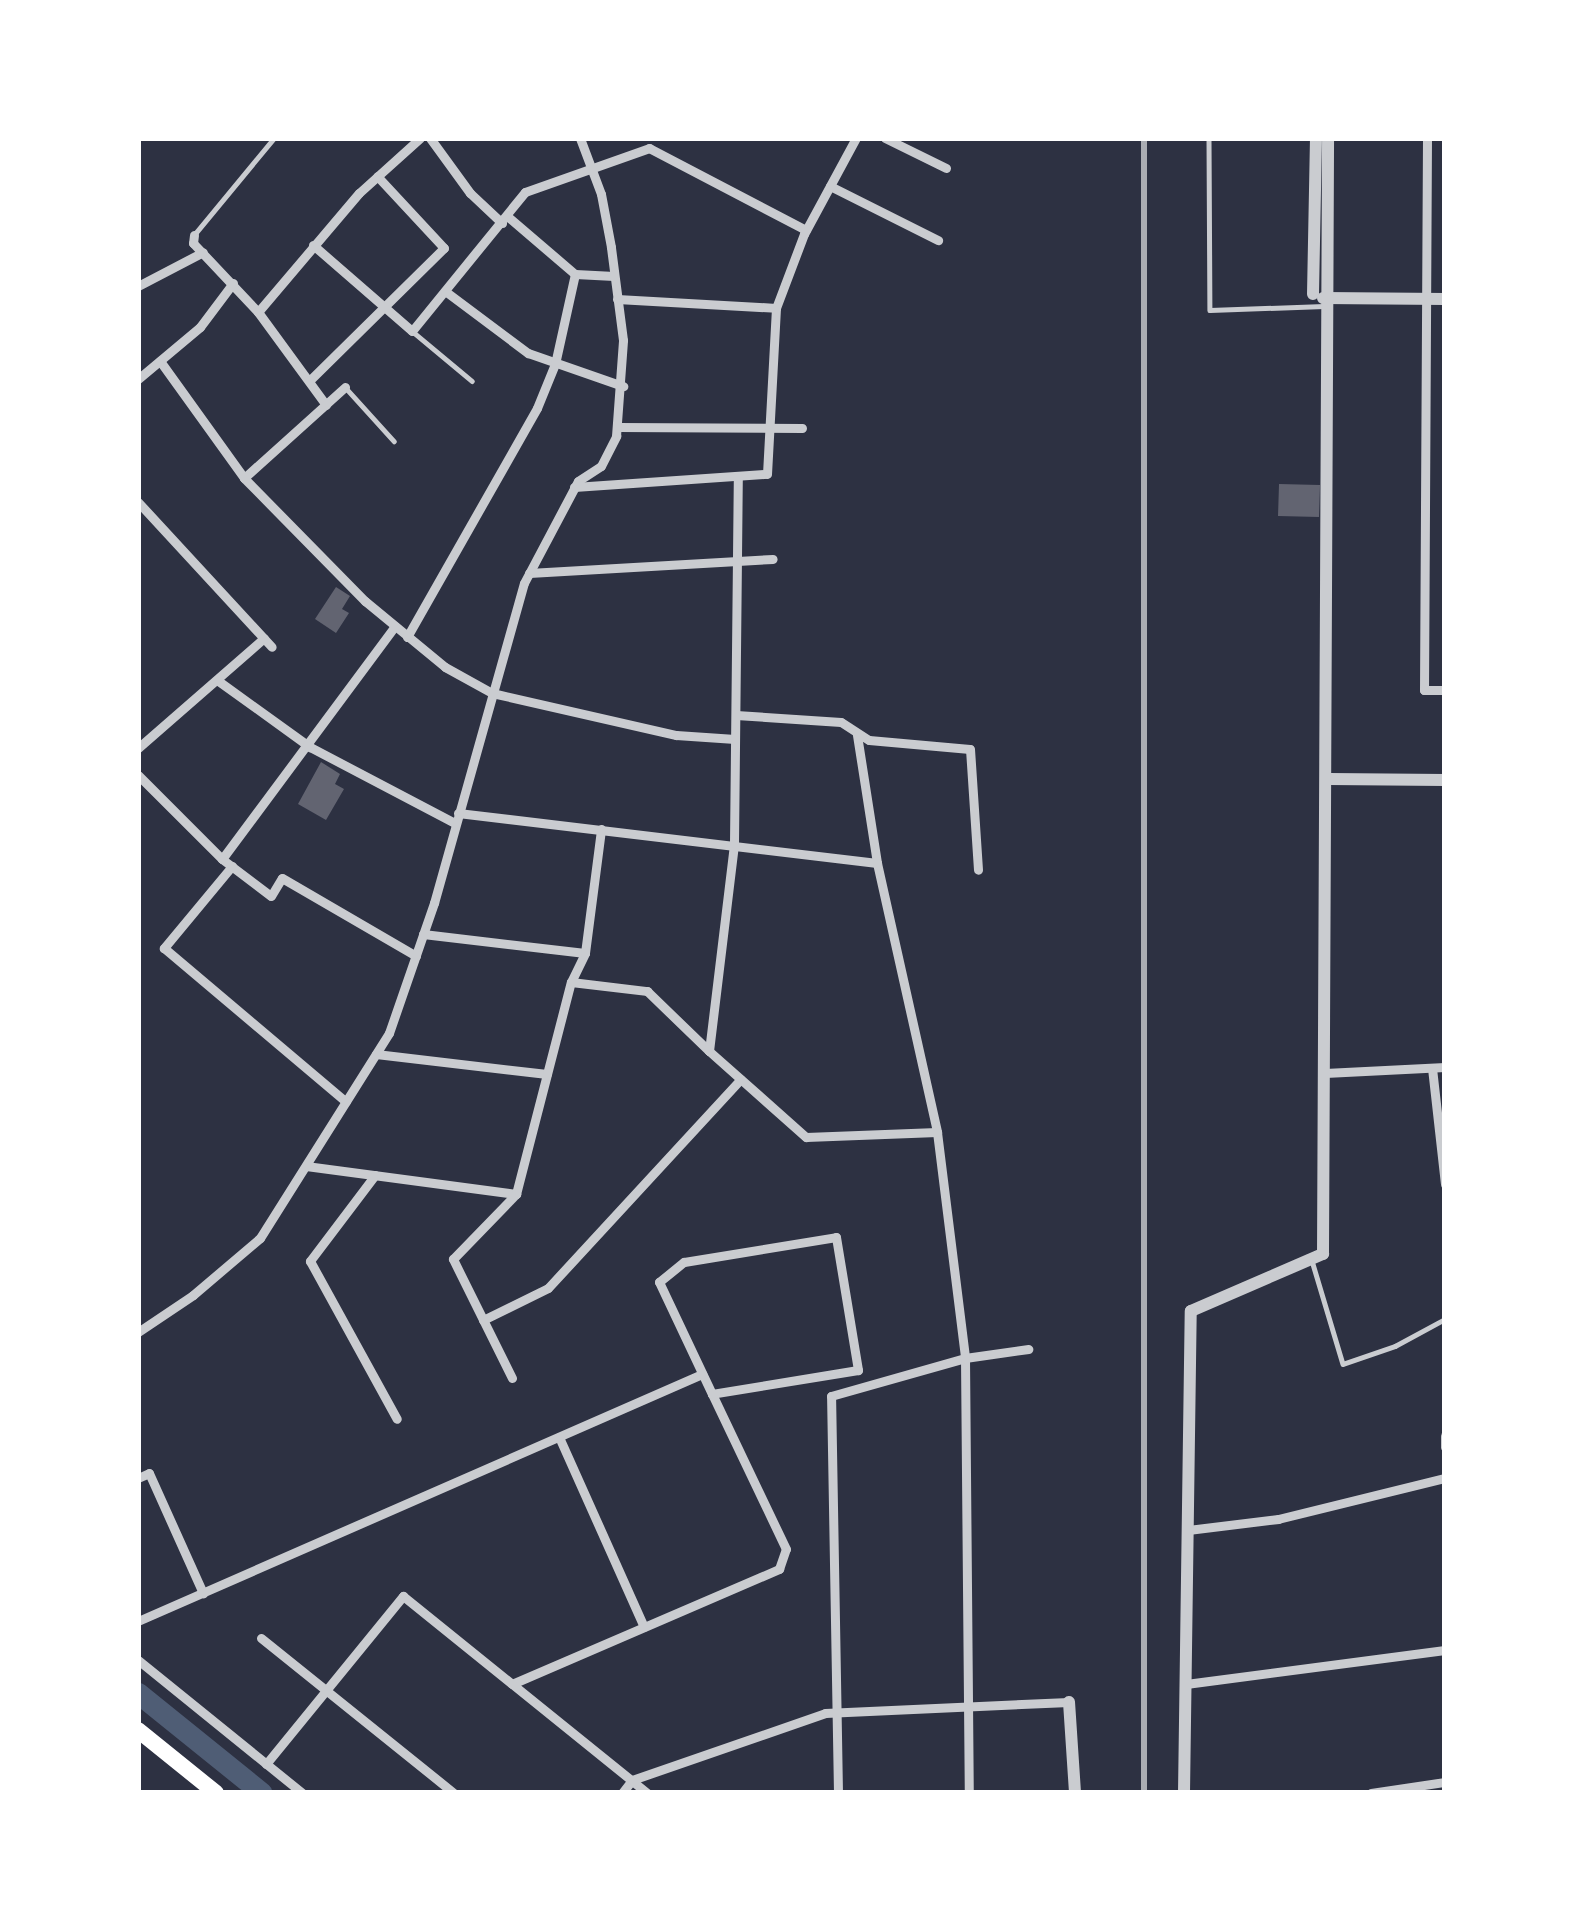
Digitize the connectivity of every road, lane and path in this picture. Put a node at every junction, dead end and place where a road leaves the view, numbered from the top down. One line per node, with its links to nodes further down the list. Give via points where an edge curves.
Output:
1 (274, 138): 17 (lane)
2 (420, 138): 13 (street)
3 (430, 138): 15 (street, via 470,194)
4 (580, 138): 11 (street)
5 (856, 138): 14 (street)
6 (885, 138): 12 (street)
7 (1209, 138): 29 (lane, via 1210,310)
8 (1316, 138): 29 (street)
9 (1328, 138): 29 (street)
10 (1427, 138): 26 (street)
11 (590, 168): 15 (street, via 525,192); 16 (street, via 649,148); 22 (street)
12 (946, 169)
13 (376, 176): 19 (street); 30 (street, via 445,248)
14 (830, 186): 16 (street); 18 (street)
15 (505, 219): 21 (street); 25 (street)
16 (806, 230): 31 (street)
17 (194, 236): 20 (street)
18 (938, 240)
19 (313, 245): 30 (street); 32 (street)
20 (203, 252): 23 (street); 24 (street)
21 (575, 274): 22 (street); 35 (street)
22 (614, 276): 28 (street)
23 (233, 284): 32 (street); 34 (street)
24 (138, 286)
25 (445, 291): 33 (street); 35 (street, via 503,340)
26 (1424, 298): 27 (street); 29 (street); 56 (street, via 1424,690)
27 (1445, 298)
28 (617, 299): 31 (street); 39 (street)
29 (1320, 300): 64 (street)
30 (387, 305): 33 (street); 37 (street)
31 (776, 308): 43 (street)
32 (258, 312): 37 (street)
33 (412, 331): 38 (lane)
34 (160, 362): 36 (street); 47 (street)
35 (555, 364): 39 (street); 54 (street)
36 (138, 380)
37 (310, 380): 41 (street)
38 (472, 381)
39 (623, 386): 42 (street)
40 (345, 387): 41 (street); 45 (lane)
41 (326, 405): 47 (street)
42 (618, 427): 43 (street); 48 (street, via 601,466)
43 (767, 428): 44 (street); 46 (street, via 767,474)
44 (802, 428)
45 (394, 441)
46 (739, 476): 48 (street); 51 (street)
47 (244, 478): 53 (street)
48 (574, 487): 52 (street)
49 (138, 502): 55 (street, via 268,643)
50 (773, 559): 51 (street)
51 (737, 561): 52 (street); 58 (street)
52 (529, 573): 57 (street)
53 (395, 626): 54 (street); 61 (street)
54 (407, 637): 57 (street)
55 (217, 680): 61 (street); 62 (street)
56 (1445, 690)
57 (492, 693): 60 (street, via 676,735); 66 (street)
58 (736, 715): 59 (street, via 841,722); 60 (street)
59 (857, 735): 70 (street); 71 (street, via 970,749)
60 (735, 739): 68 (street)
61 (310, 747): 66 (street); 69 (street)
62 (138, 748)
63 (138, 775): 69 (street)
64 (1329, 779): 65 (street); 80 (street)
65 (1445, 780)
66 (456, 818): 67 (street); 72 (street)
67 (601, 829): 68 (street); 73 (street)
68 (734, 844): 70 (street); 76 (street)
69 (227, 863): 74 (street, via 271,896 282,878); 83 (street, via 164,948)
70 (877, 863): 84 (street)
71 (978, 870)
72 (423, 934): 73 (street); 74 (street)
73 (585, 952): 75 (street)
74 (416, 956): 77 (street)
75 (571, 982): 76 (street, via 647,992); 81 (street)
76 (709, 1051): 82 (street)
77 (376, 1054): 81 (street); 83 (street)
78 (1445, 1067): 79 (street)
79 (1432, 1068): 80 (street); 86 (street)
80 (1325, 1072): 90 (street, via 1323,1254)
81 (547, 1074): 89 (street)
82 (741, 1079): 84 (street, via 806,1138); 92 (street, via 548,1288)
83 (346, 1102): 85 (street)
84 (937, 1132): 95 (street)
85 (306, 1166): 87 (street); 93 (street, via 260,1238)
86 (1444, 1173): 88 (street)
87 (375, 1175): 89 (street); 99 (street, via 310,1261)
88 (1445, 1184)
89 (516, 1194): 92 (street, via 453,1258)
90 (1312, 1258): 91 (lane, via 1343,1364); 105 (street, via 1191,1312)
91 (1445, 1319)
92 (483, 1320): 97 (street)
93 (138, 1332)
94 (1028, 1349): 95 (street)
95 (965, 1358): 116 (street); 117 (street, via 831,1396)
96 (702, 1374): 98 (street); 98 (street, via 659,1282 684,1262 836,1237 858,1370); 101 (street)
97 (512, 1378)
98 (712, 1394): 108 (street, via 786,1549 779,1569)
99 (397, 1420)
100 (1445, 1436): 102 (street)
101 (559, 1437): 106 (street); 108 (street)
102 (1445, 1447)
103 (138, 1478): 106 (street, via 149,1473)
104 (1445, 1478): 105 (street, via 1278,1519)
105 (1188, 1530): 113 (street)
106 (203, 1593): 107 (street)
107 (138, 1621)
108 (644, 1627): 112 (street)
109 (261, 1638): 114 (street)
110 (1445, 1649): 113 (street)
111 (138, 1660): 119 (street)
112 (512, 1684): 114 (street, via 403,1596); 120 (street)
113 (1186, 1684): 130 (street)
114 (326, 1690): 119 (street); 124 (street)
115 (1069, 1702): 116 (street); 129 (street)
116 (968, 1707): 117 (street); 128 (street)
117 (836, 1712): 120 (street); 127 (street)
118 (138, 1730): 122 (highway)
119 (266, 1764): 123 (street)
120 (632, 1780): 125 (street); 126 (street)
121 (1445, 1782): 131 (street)
122 (216, 1793)
123 (302, 1793)
124 (454, 1793)
125 (622, 1793)
126 (647, 1793)
127 (838, 1793)
128 (969, 1793)
129 (1076, 1793)
130 (1184, 1793)
131 (1371, 1793)

